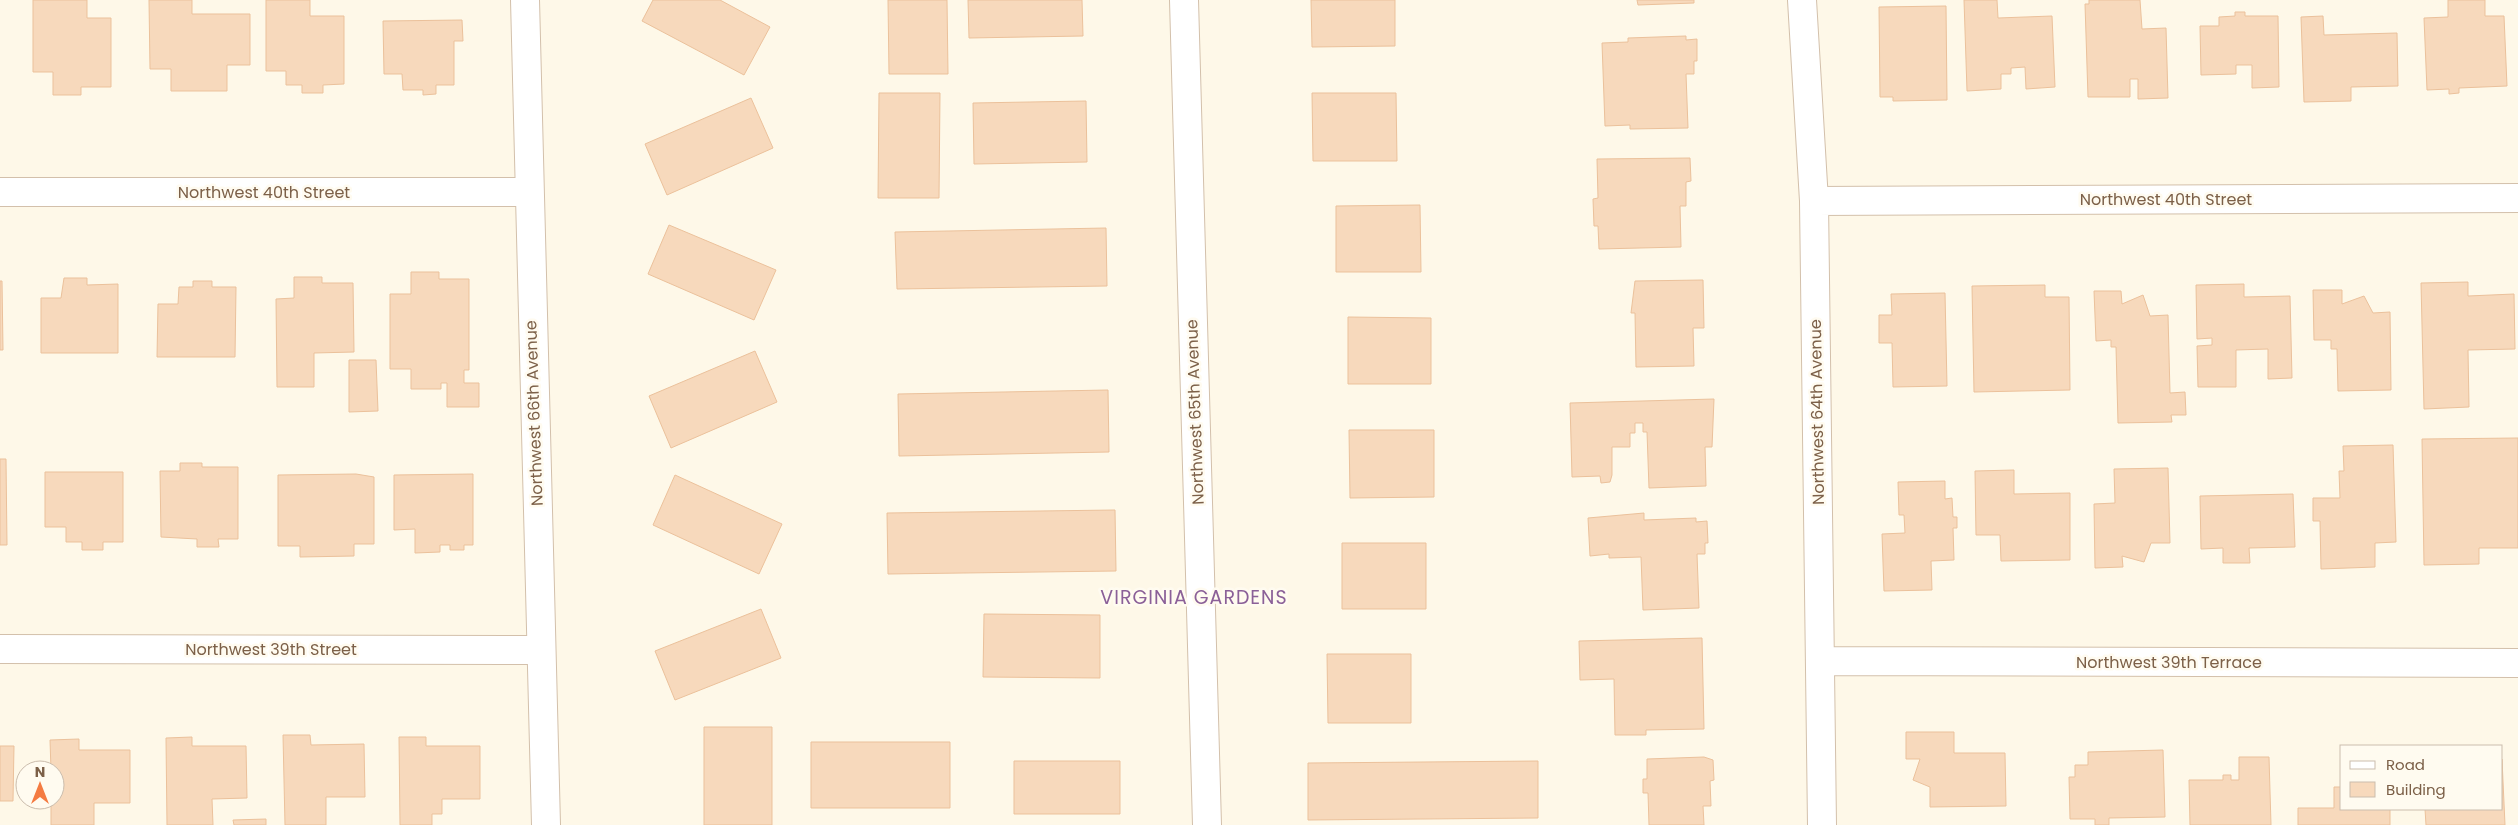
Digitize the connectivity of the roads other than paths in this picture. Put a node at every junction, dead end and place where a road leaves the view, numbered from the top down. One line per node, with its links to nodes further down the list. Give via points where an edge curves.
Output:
1 (525, 0): 5 (street, Northwest 66th Avenue)
2 (1184, 0): 13 (street, Northwest 65th Avenue)
3 (1802, 0): 7 (street, Northwest 64th Avenue)
4 (0, 192): 5 (street, Northwest 40th Street)
5 (528, 192): 9 (street, Northwest 66th Avenue)
6 (2518, 198): 7 (street, Northwest 40th Street)
7 (1814, 201): 10 (street, Northwest 64th Avenue)
8 (0, 649): 9 (street, Northwest 39th Street)
9 (541, 650): 12 (street, Northwest 66th Avenue)
10 (1820, 661): 11 (street, Northwest 39th Terrace); 14 (street, Northwest 64th Avenue)
11 (2518, 663)
12 (546, 825)
13 (1207, 825)
14 (1822, 825)

